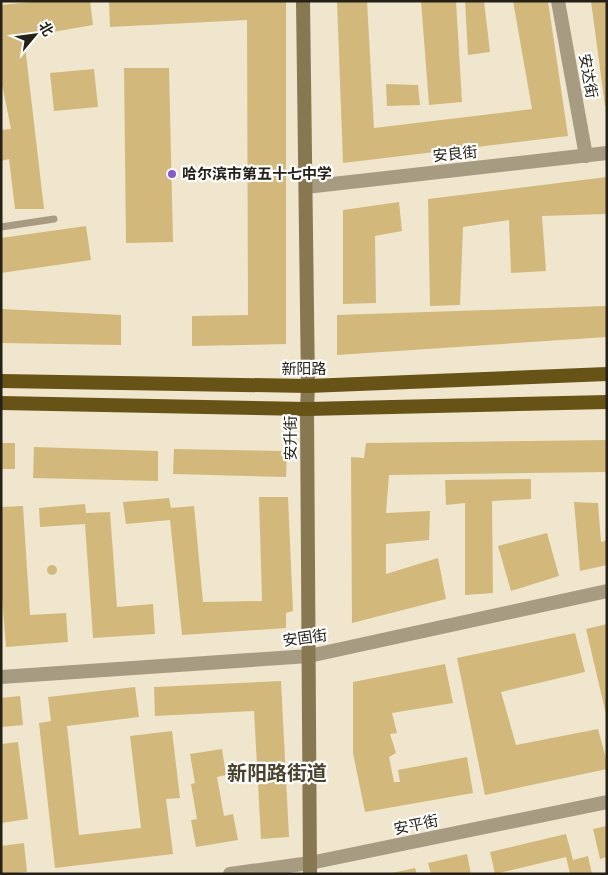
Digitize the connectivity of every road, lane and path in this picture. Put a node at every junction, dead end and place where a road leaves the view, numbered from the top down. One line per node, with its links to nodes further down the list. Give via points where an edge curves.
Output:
1 (304, 1): 5 (main road, 安升街)
2 (558, 1): 4 (street, 安达街)
3 (607, 153): 4 (street, 安良街)
4 (586, 156): 5 (street, 安良街)
5 (306, 188): 10 (main road, 安升街)
6 (54, 219): 7 (lane)
7 (1, 227)
8 (607, 374): 10 (highway, 新阳路)
9 (1, 381): 10 (highway, 新阳路)
10 (308, 386): 13 (main road, 安升街)
11 (607, 402): 13 (highway)
12 (1, 403): 13 (highway)
13 (307, 409): 15 (main road, 安升街)
14 (607, 591): 15 (street, 安固街)
15 (309, 656): 16 (street, 安固街); 18 (main road, 安升街)
16 (1, 676)
17 (607, 802): 18 (street, 安平街)
18 (310, 868): 19 (street, 安平街)
19 (230, 874)

